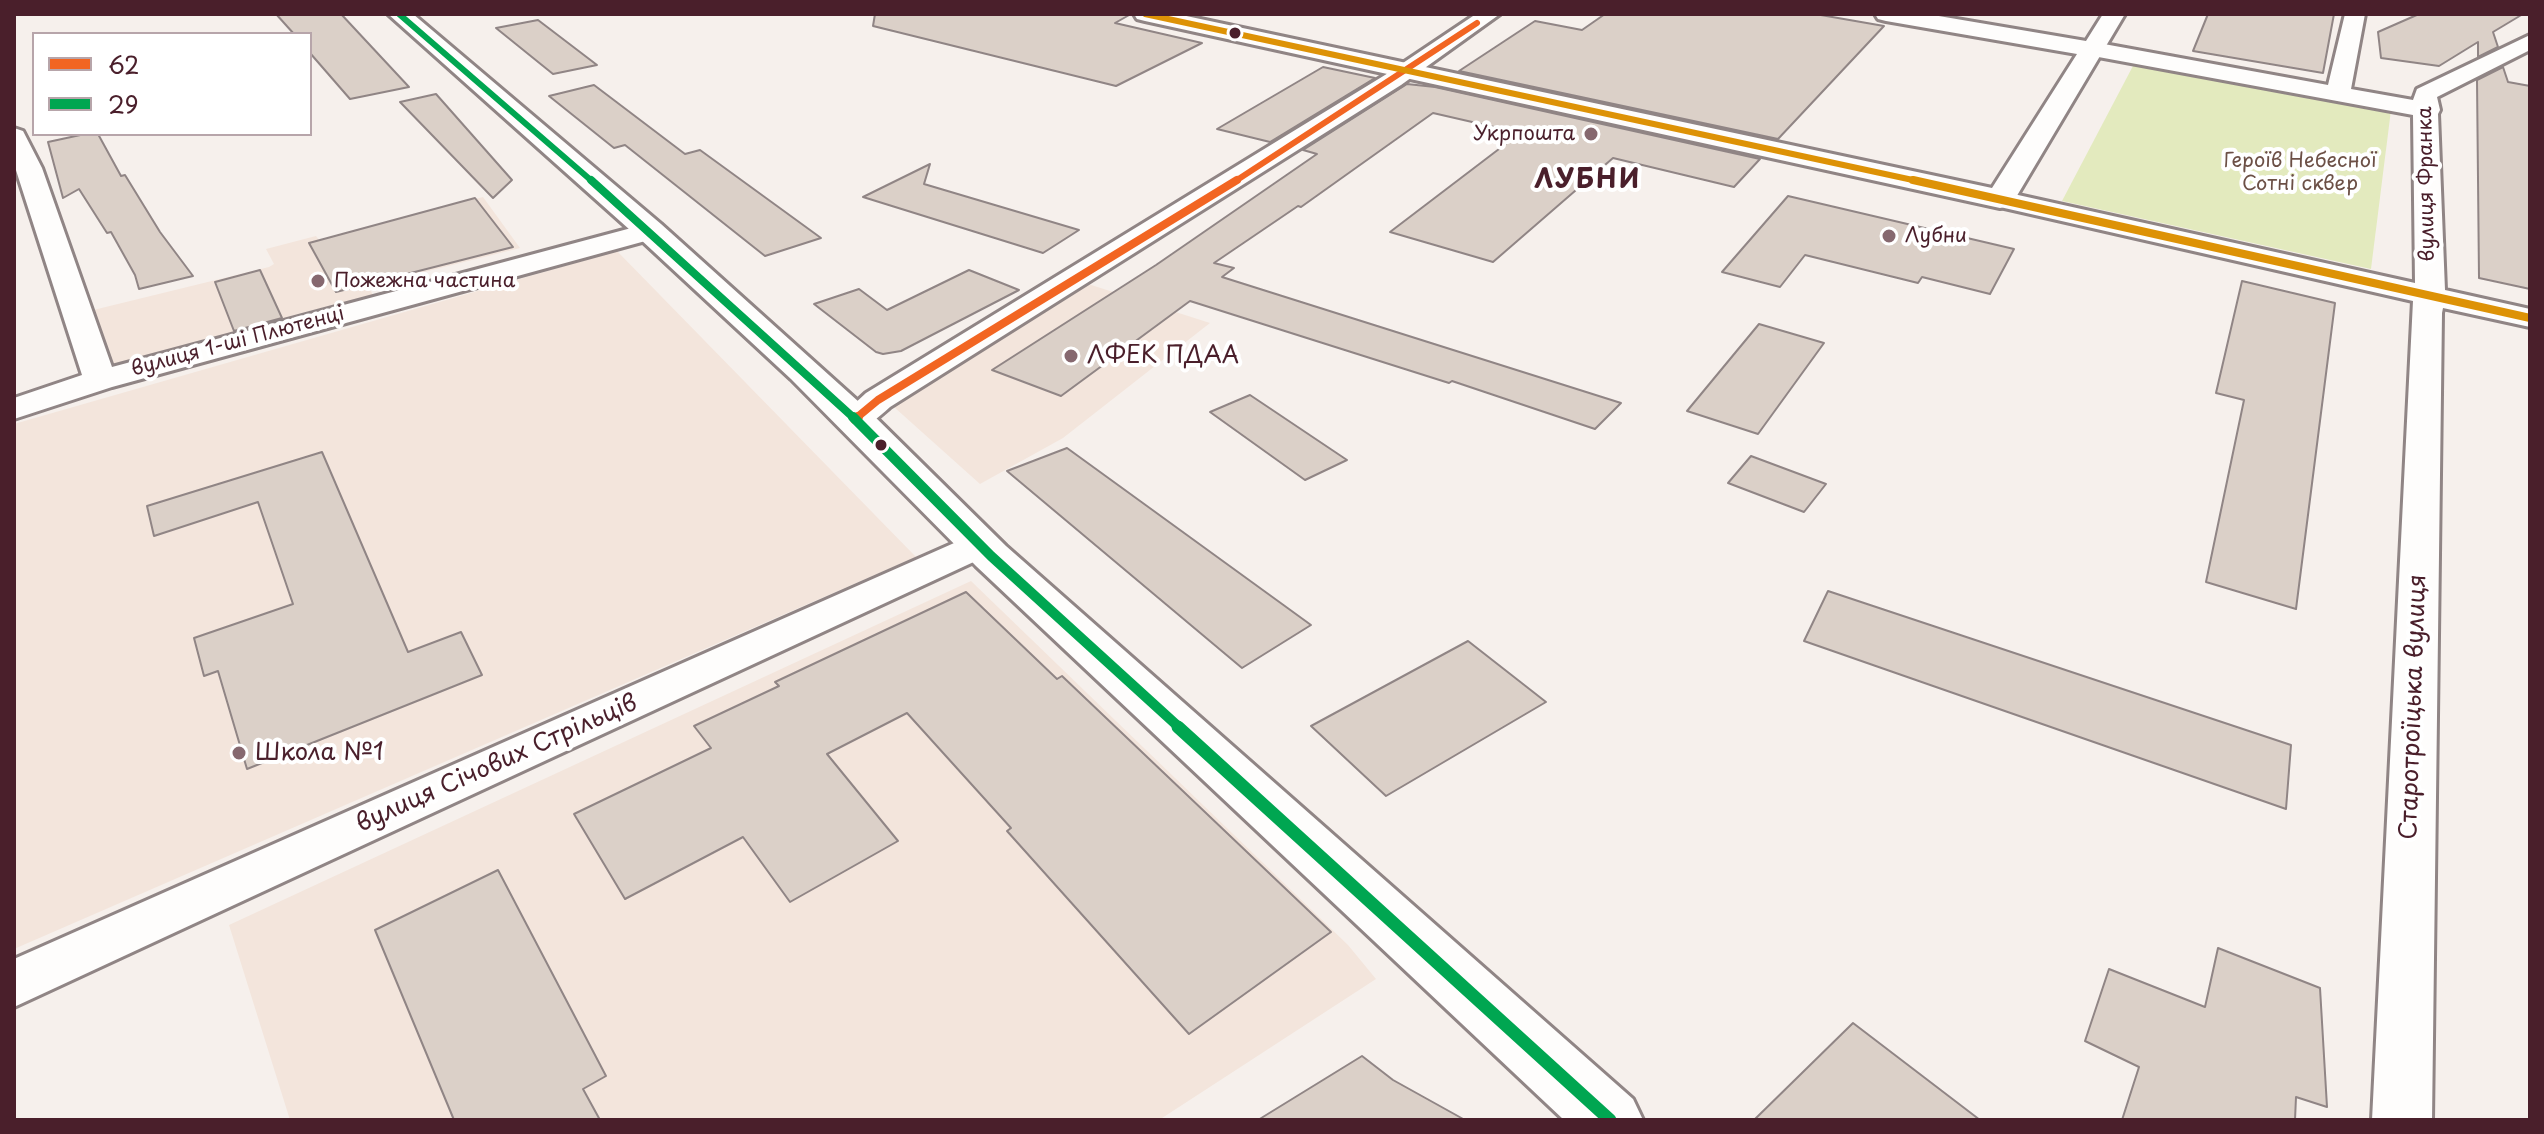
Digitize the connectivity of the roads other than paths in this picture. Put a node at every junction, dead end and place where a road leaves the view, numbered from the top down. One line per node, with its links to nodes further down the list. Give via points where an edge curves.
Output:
1 (399, 14): 14 (main road)
2 (1145, 14): 9 (main road)
3 (1490, 14): 9 (street)
4 (1886, 14): 8 (main road)
5 (2114, 14): 8 (main road)
6 (2355, 14): 10 (street)
7 (2530, 42): 11 (street, вулиця Франка, via 2425,94)
8 (2093, 49): 10 (street); 13 (main road)
9 (1407, 71): 13 (main road); 19 (street)
10 (2338, 94): 11 (street)
11 (2428, 110): 15 (street, вулиця Франка)
12 (14, 136): 17 (street)
13 (2000, 199): 15 (street)
14 (650, 231): 17 (street, вулиця 1-ші Плютенці); 19 (main road)
15 (2430, 295): 16 (street); 23 (street, Старотроїцька вулиця)
16 (2530, 318)
17 (100, 380): 18 (street, вулиця 1-ші Плютенці)
18 (14, 409)
19 (855, 419): 20 (main road)
20 (979, 544): 21 (street, вулиця Січових Стрільців); 22 (main road)
21 (14, 984)
22 (1610, 1120)
23 (2402, 1120)

